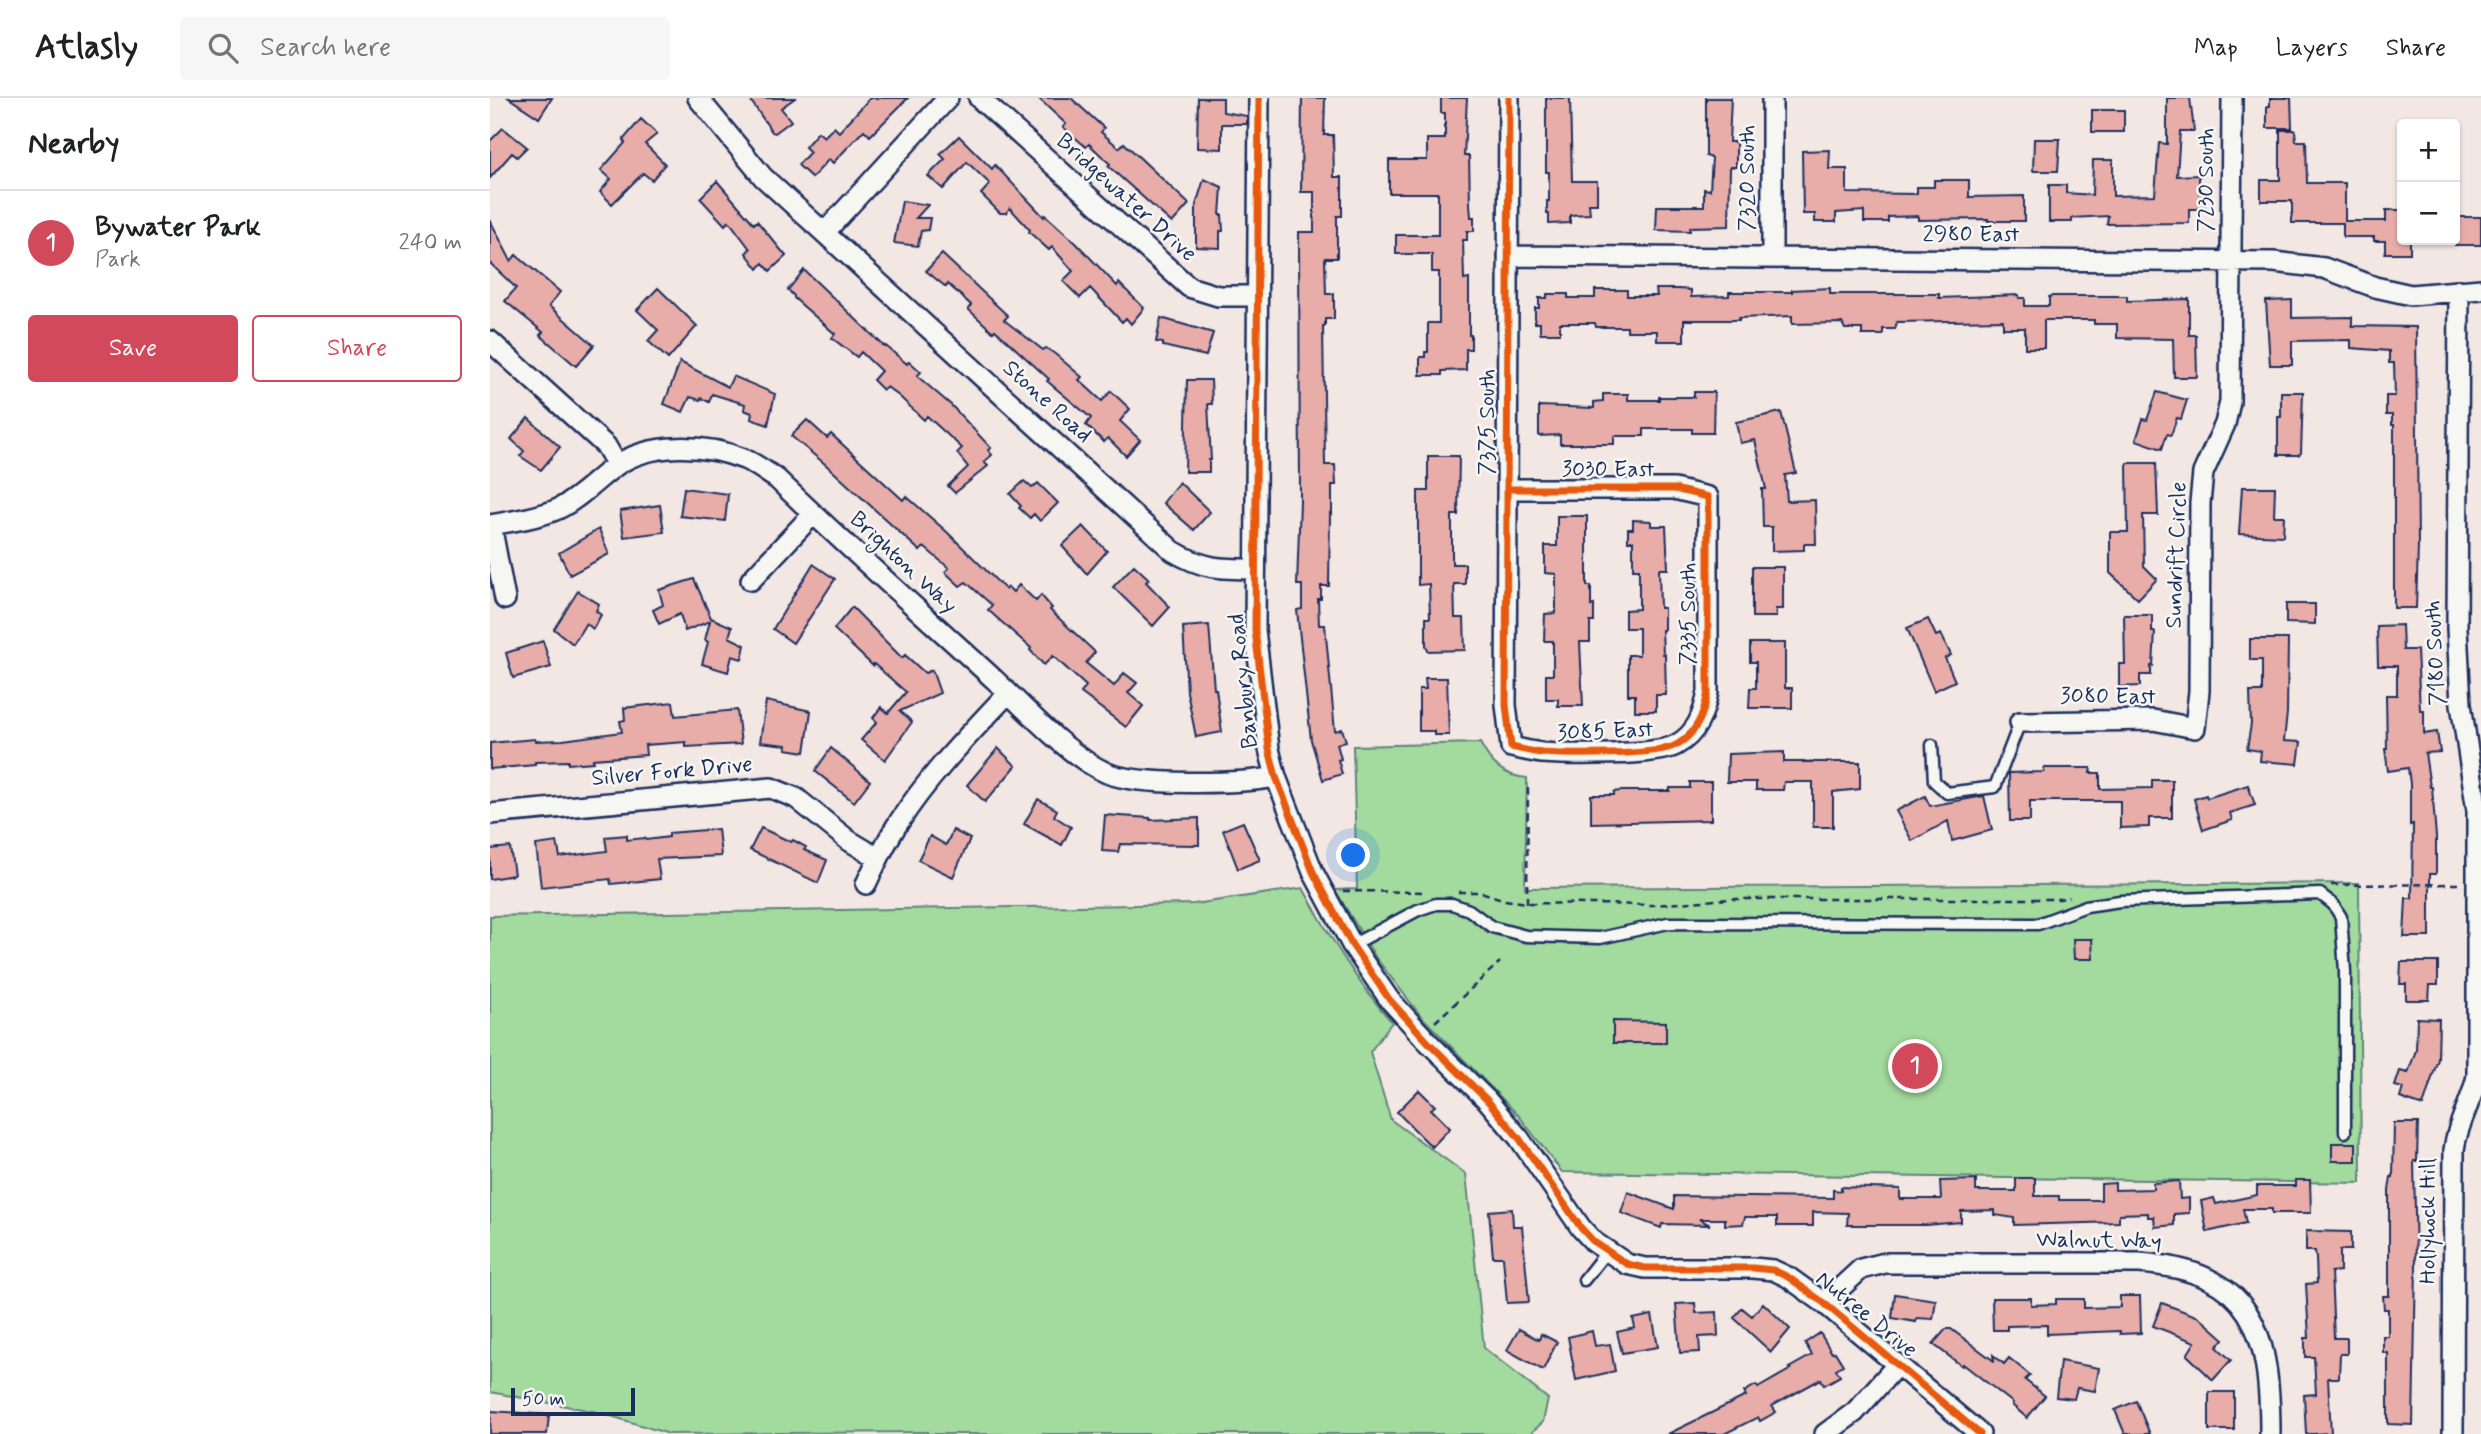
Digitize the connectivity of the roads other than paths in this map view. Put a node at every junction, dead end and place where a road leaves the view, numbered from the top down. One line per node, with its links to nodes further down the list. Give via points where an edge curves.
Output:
1 (698, 98): 8 (street, Stone Road, via 763,177)
2 (948, 98): 8 (street)
3 (979, 98): 14 (street, Bridgewater Drive, via 1189,287 1218,296)
4 (1259, 98): 14 (street, Banbury Road)
5 (1509, 98): 9 (street, 7375 South)
6 (1772, 98): 10 (street, 7320 South)
7 (2232, 98): 11 (street, 7230 South)
8 (825, 232): 21 (street, Stone Road, via 1173,551 1212,568)
9 (1508, 256): 10 (street, 2980 East); 17 (street, 7375 South)
10 (1772, 258): 11 (street, 2980 East)
11 (2231, 261): 13 (street, 2980 East, via 2324,268 2394,292); 26 (street, Sundrift Circle, via 2230,402 2203,473 2200,503)
12 (2481, 289): 13 (street, 2980 East)
13 (2459, 290): 31 (street, 7180 South, via 2458,664 2461,704)
14 (1257, 296): 21 (street, Banbury Road)
15 (490, 341): 16 (street, via 606,446)
16 (617, 465): 19 (street, Brighton Way, via 668,449 713,449 747,460 777,479); 20 (street, Brighton Way, via 559,508)
17 (1507, 489): 18 (street, 3030 East, via 1674,489); 29 (street, 7375 South, via 1506,705)
18 (1708, 497): 27 (street, 7335 South, via 1708,692 1704,714)
19 (813, 514): 22 (street); 24 (street, Brighton Way)
20 (490, 525): 23 (street)
21 (1255, 569): 30 (street, Banbury Road, via 1261,693)
22 (751, 580)
23 (505, 599)
24 (1009, 693): 30 (street, Brighton Way, via 1075,753 1110,774 1148,781); 33 (street, via 935,773)
25 (2020, 722): 26 (street, 3080 East, via 2153,720); 28 (lane, via 1995,787 1947,793 1934,781)
26 (2195, 728)
27 (1695, 729): 29 (street, 3085 East, via 1677,745 1655,752 1542,753)
28 (1932, 745)
29 (1511, 747)
30 (1276, 777): 35 (street, Banbury Road, via 1312,872)
31 (2478, 783): 36 (street, 7180 South)
32 (490, 814): 33 (street, Silver Fork Drive, via 771,788 796,798)
33 (878, 858): 34 (street)
34 (866, 884)
35 (1352, 945): 38 (lane, via 1436,904 1469,910 1493,927 1526,936 1600,938 1668,923 2038,925 2086,906 2120,901 2320,894 2341,917 2346,971); 39 (street, Banbury Road, via 1390,999 1487,1100)
36 (2477, 1012): 37 (street, Hollyhock Hill)
37 (2475, 1104): 47 (street, Hollyhock Hill, via 2456,1132 2454,1150)
38 (2346, 1132)
39 (1544, 1171): 40 (street, Nutree Drive, via 1581,1228)
40 (1606, 1252): 41 (lane); 42 (street, Nutree Drive, via 1645,1268 1773,1270)
41 (1584, 1280)
42 (1824, 1303): 43 (street, Nutree Drive); 46 (street, Walnut Way, via 1861,1269 1885,1263 2139,1263 2186,1270 2217,1283 2239,1300 2258,1332 2267,1360)
43 (1897, 1365): 44 (street, via 1855,1412); 45 (street, Nutree Drive)
44 (1825, 1434)
45 (1980, 1434)
46 (2270, 1434)
47 (2453, 1434)

